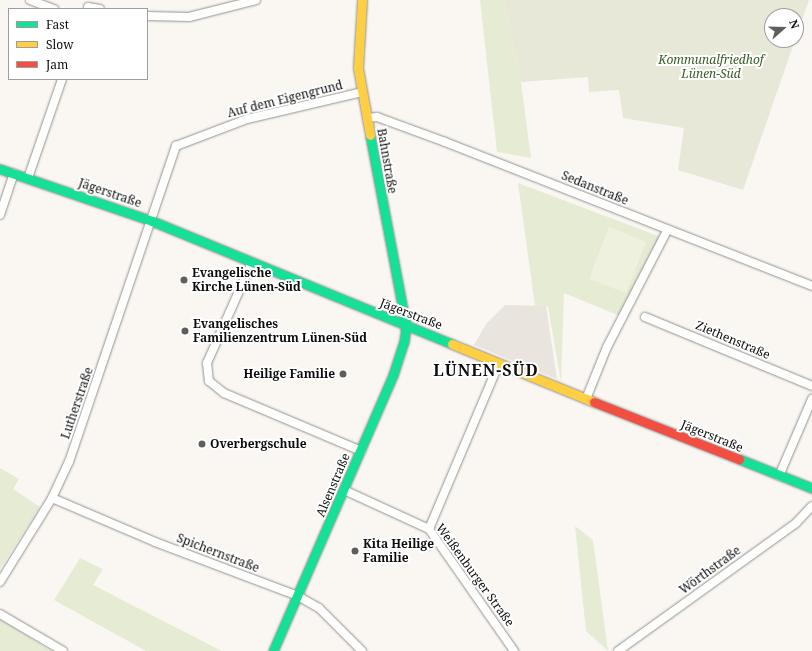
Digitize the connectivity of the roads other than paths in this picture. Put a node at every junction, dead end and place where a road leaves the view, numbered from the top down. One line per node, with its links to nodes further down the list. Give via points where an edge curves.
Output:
1 (30, 0): 4 (street)
2 (256, 0): 5 (street, via 189,17)
3 (362, 0): 7 (street, Bahnstraße, via 357,60)
4 (51, 8)
5 (148, 16)
6 (62, 80): 11 (street)
7 (362, 92): 8 (street, Bahnstraße); 13 (street, Auf dem Eigengrund, via 246,119 176,146 152,212)
8 (367, 118): 14 (street, Sedanstraße, via 377,117 445,142); 18 (street, Bahnstraße)
9 (0, 168): 10 (street, Jägerstraße)
10 (14, 173): 11 (street, Jägerstraße); 12 (street)
11 (28, 178): 13 (street, Jägerstraße)
12 (0, 216)
13 (152, 221): 15 (street, Jägerstraße); 27 (street, Lutherstraße, via 77,439)
14 (667, 231): 16 (street, Sedanstraße); 21 (street, via 607,347)
15 (252, 262): 18 (street, Jägerstraße); 23 (street, via 207,363 209,381 229,396)
16 (812, 286)
17 (645, 317): 20 (street, Ziethenstraße)
18 (406, 326): 19 (street, Jägerstraße); 23 (street, Alsenstraße, via 399,360)
19 (499, 363): 21 (street, Jägerstraße); 29 (street)
20 (812, 386)
21 (586, 399): 24 (street, Jägerstraße)
22 (812, 399): 24 (street)
23 (361, 451): 26 (street, Alsenstraße)
24 (779, 476): 25 (street, Jägerstraße)
25 (812, 488)
26 (344, 490): 29 (street, Weißenburger Straße); 31 (street, Alsenstraße)
27 (52, 498): 30 (street, Lutherstraße); 31 (street, Spichernstraße, via 155,542)
28 (812, 506): 37 (street, Wörthstraße, via 796,523)
29 (430, 529): 36 (street, Weißenburger Straße)
30 (0, 582)
31 (298, 596): 34 (street, Alsenstraße); 35 (street, Spichernstraße, via 319,608)
32 (0, 614): 33 (street)
33 (63, 651)
34 (273, 651)
35 (362, 651)
36 (514, 651)
37 (618, 651)

